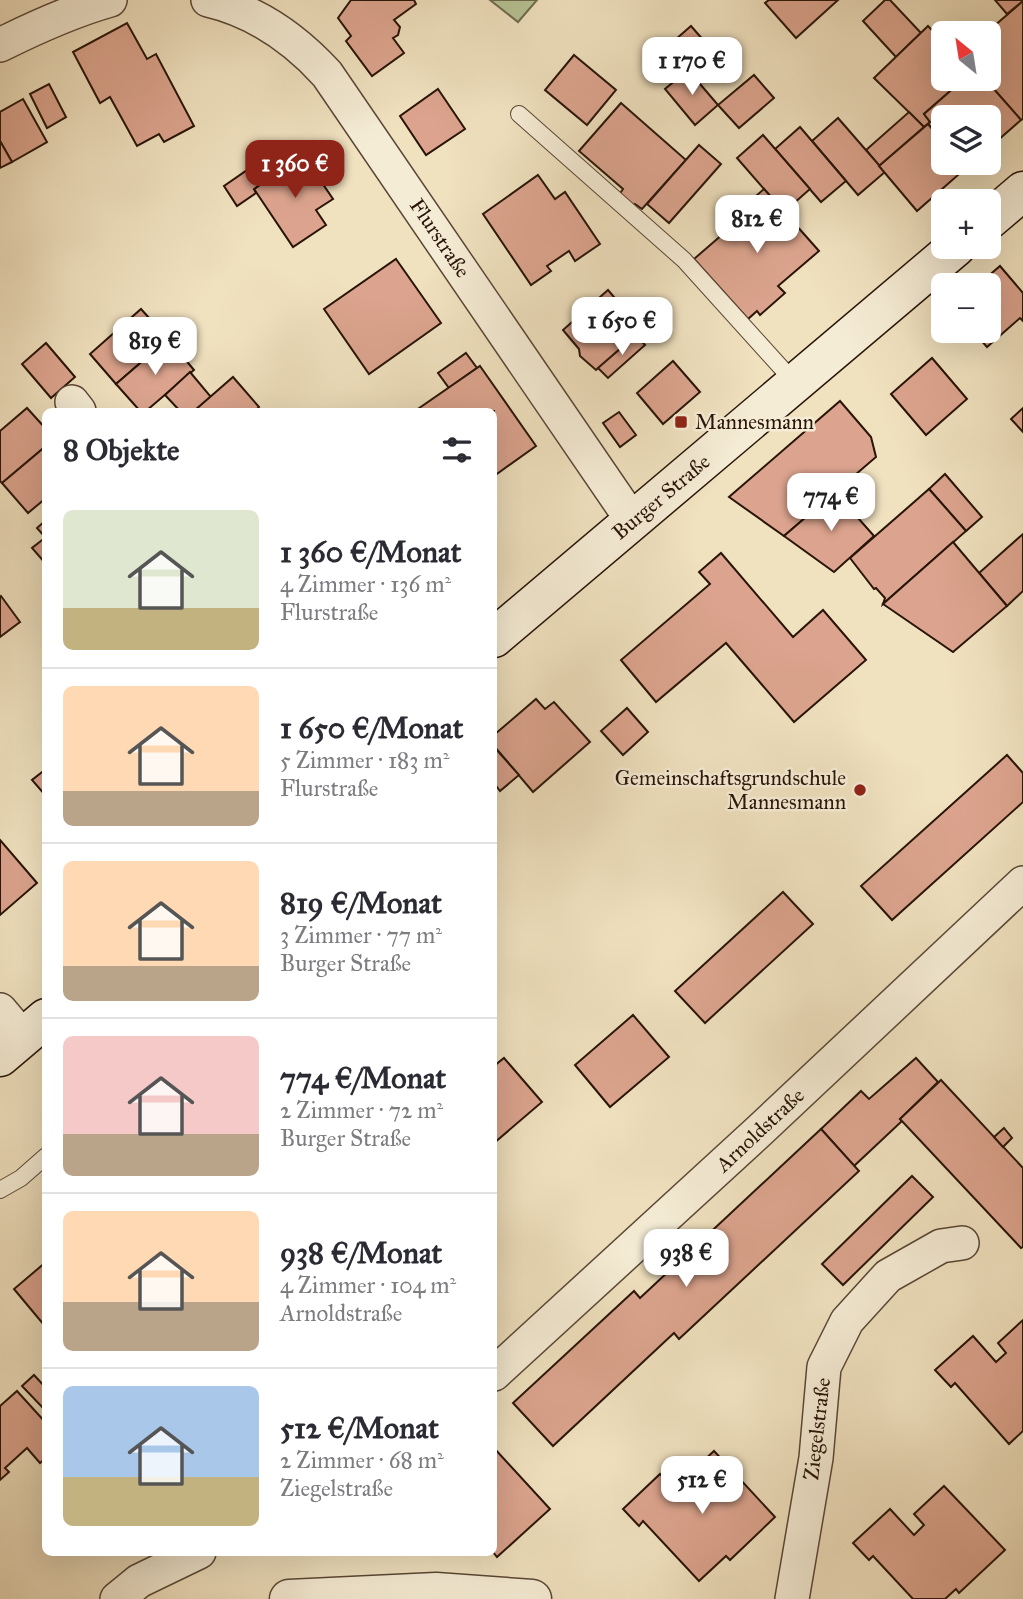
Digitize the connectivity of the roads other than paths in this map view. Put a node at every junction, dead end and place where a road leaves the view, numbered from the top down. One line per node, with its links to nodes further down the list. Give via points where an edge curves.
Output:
1 (110, 0): 3 (street, via 80,8)
2 (208, 0): 9 (street, Flurstraße, via 265,22 291,39 327,74)
3 (0, 45)
4 (519, 114): 8 (lane, via 684,260)
5 (1023, 191): 6 (main road)
6 (1001, 210)
7 (942, 259): 8 (main road, Burger Straße)
8 (796, 384): 9 (main road, Burger Straße)
9 (632, 520): 10 (main road, Burger Straße)
10 (497, 635)
11 (1023, 883): 15 (street, Arnoldstraße)
12 (42, 1160): 13 (lane)
13 (0, 1190)
14 (962, 1243): 20 (street, Ziegelstraße, via 941,1246 888,1276 847,1321 824,1367 816,1458)
15 (497, 1371)
16 (191, 1556): 17 (street, via 139,1581)
17 (117, 1599)
18 (289, 1599): 19 (main road, via 436,1592)
19 (532, 1599)
20 (792, 1599)

